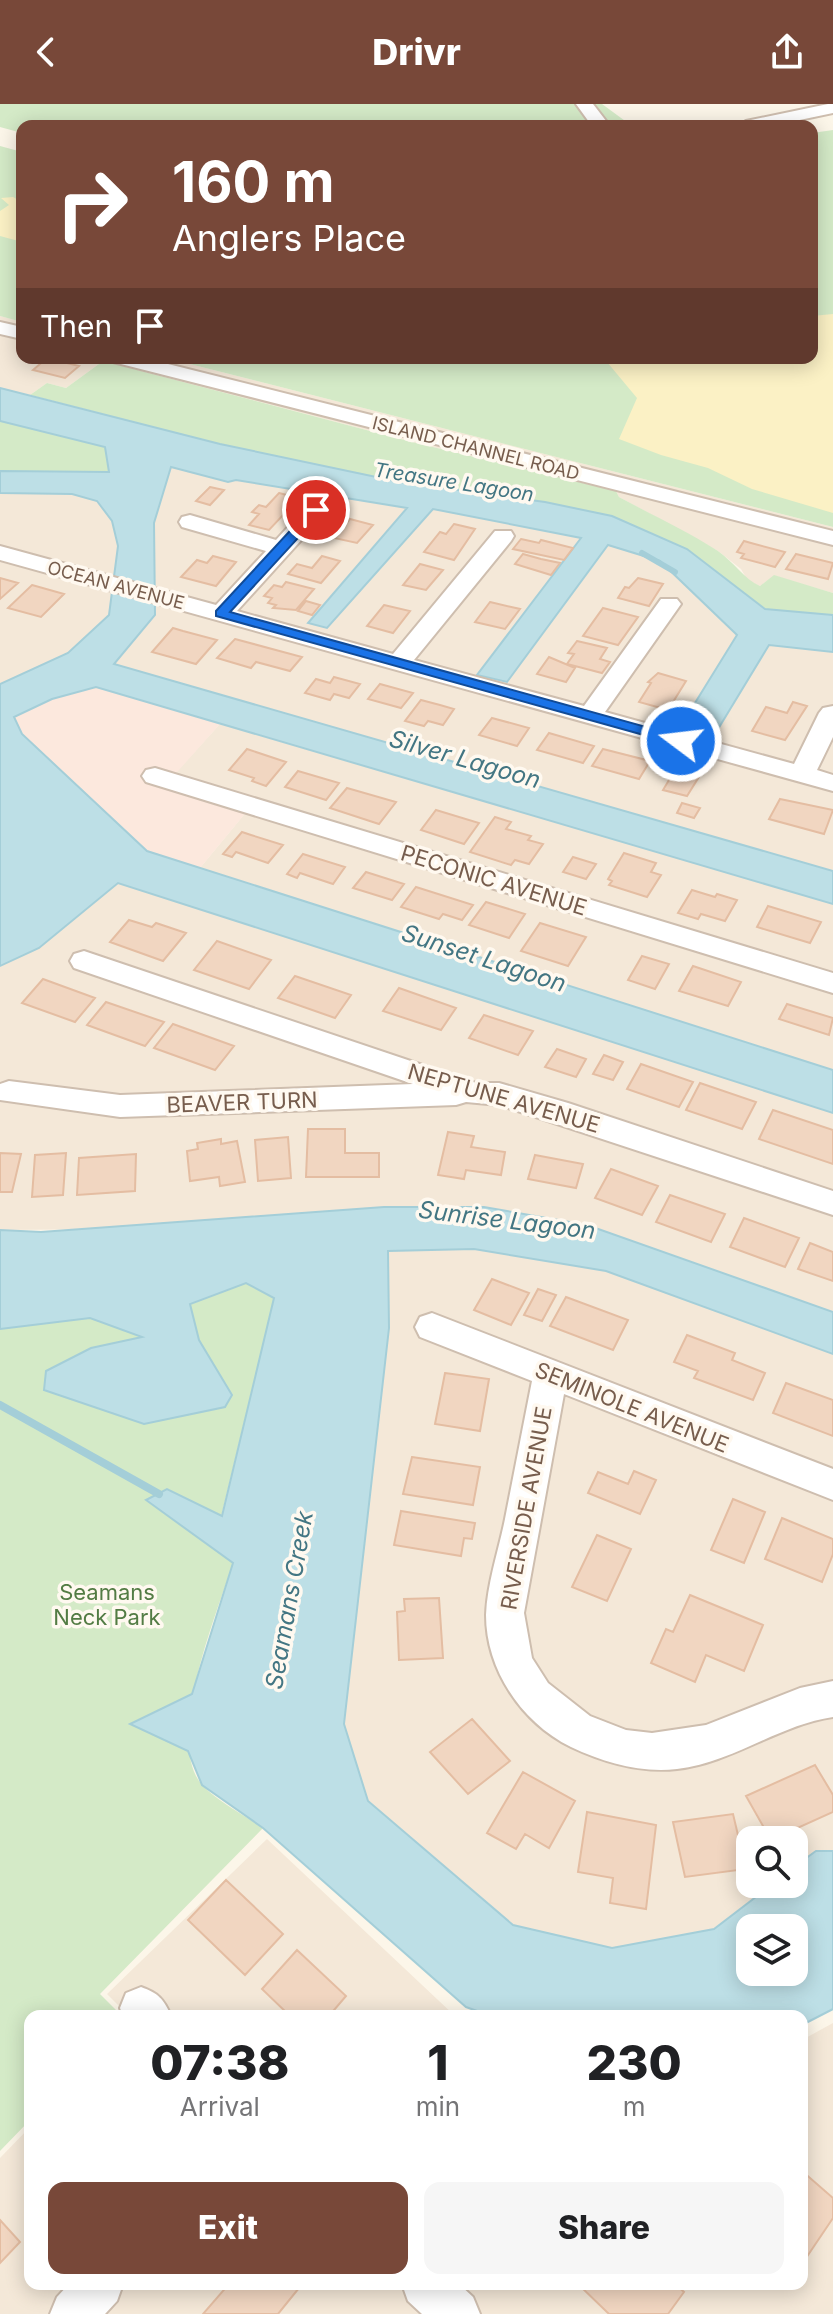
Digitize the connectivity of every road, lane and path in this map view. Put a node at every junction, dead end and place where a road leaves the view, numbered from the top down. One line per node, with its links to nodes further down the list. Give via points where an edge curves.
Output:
1 (584, 104): 3 (street)
2 (833, 108): 4 (street)
3 (596, 120)
4 (775, 120)
5 (144, 364): 9 (street, ISLAND CHANNEL ROAD)
6 (316, 510): 10 (street)
7 (190, 522): 10 (street)
8 (503, 536): 14 (street)
9 (833, 538)
10 (281, 548): 13 (street)
11 (0, 553): 13 (street, OCEAN AVENUE)
12 (669, 604): 16 (street)
13 (221, 614): 14 (street, OCEAN AVENUE)
14 (398, 663): 16 (street, OCEAN AVENUE)
15 (832, 713): 17 (street)
16 (590, 716): 17 (street, OCEAN AVENUE)
17 (802, 775): 19 (street, OCEAN AVENUE)
18 (155, 776): 21 (street, PECONIC AVENUE)
19 (833, 783)
20 (84, 961): 23 (street, NEPTUNE AVENUE)
21 (833, 983)
22 (9, 1092): 23 (street, BEAVER TURN, via 120,1106)
23 (475, 1094): 24 (street, NEPTUNE AVENUE, via 499,1094 568,1114)
24 (833, 1203)
25 (432, 1327): 26 (street, SEMINOLE AVENUE)
26 (551, 1374): 27 (street, SEMINOLE AVENUE); 28 (street, RIVERSIDE AVENUE, via 505,1613 518,1672 538,1699 591,1738 621,1749 668,1752 705,1745 813,1701)
27 (833, 1485)
28 (833, 1699)
29 (95, 2290): 31 (street)
30 (431, 2290): 32 (street)
31 (74, 2314)
32 (456, 2314)

